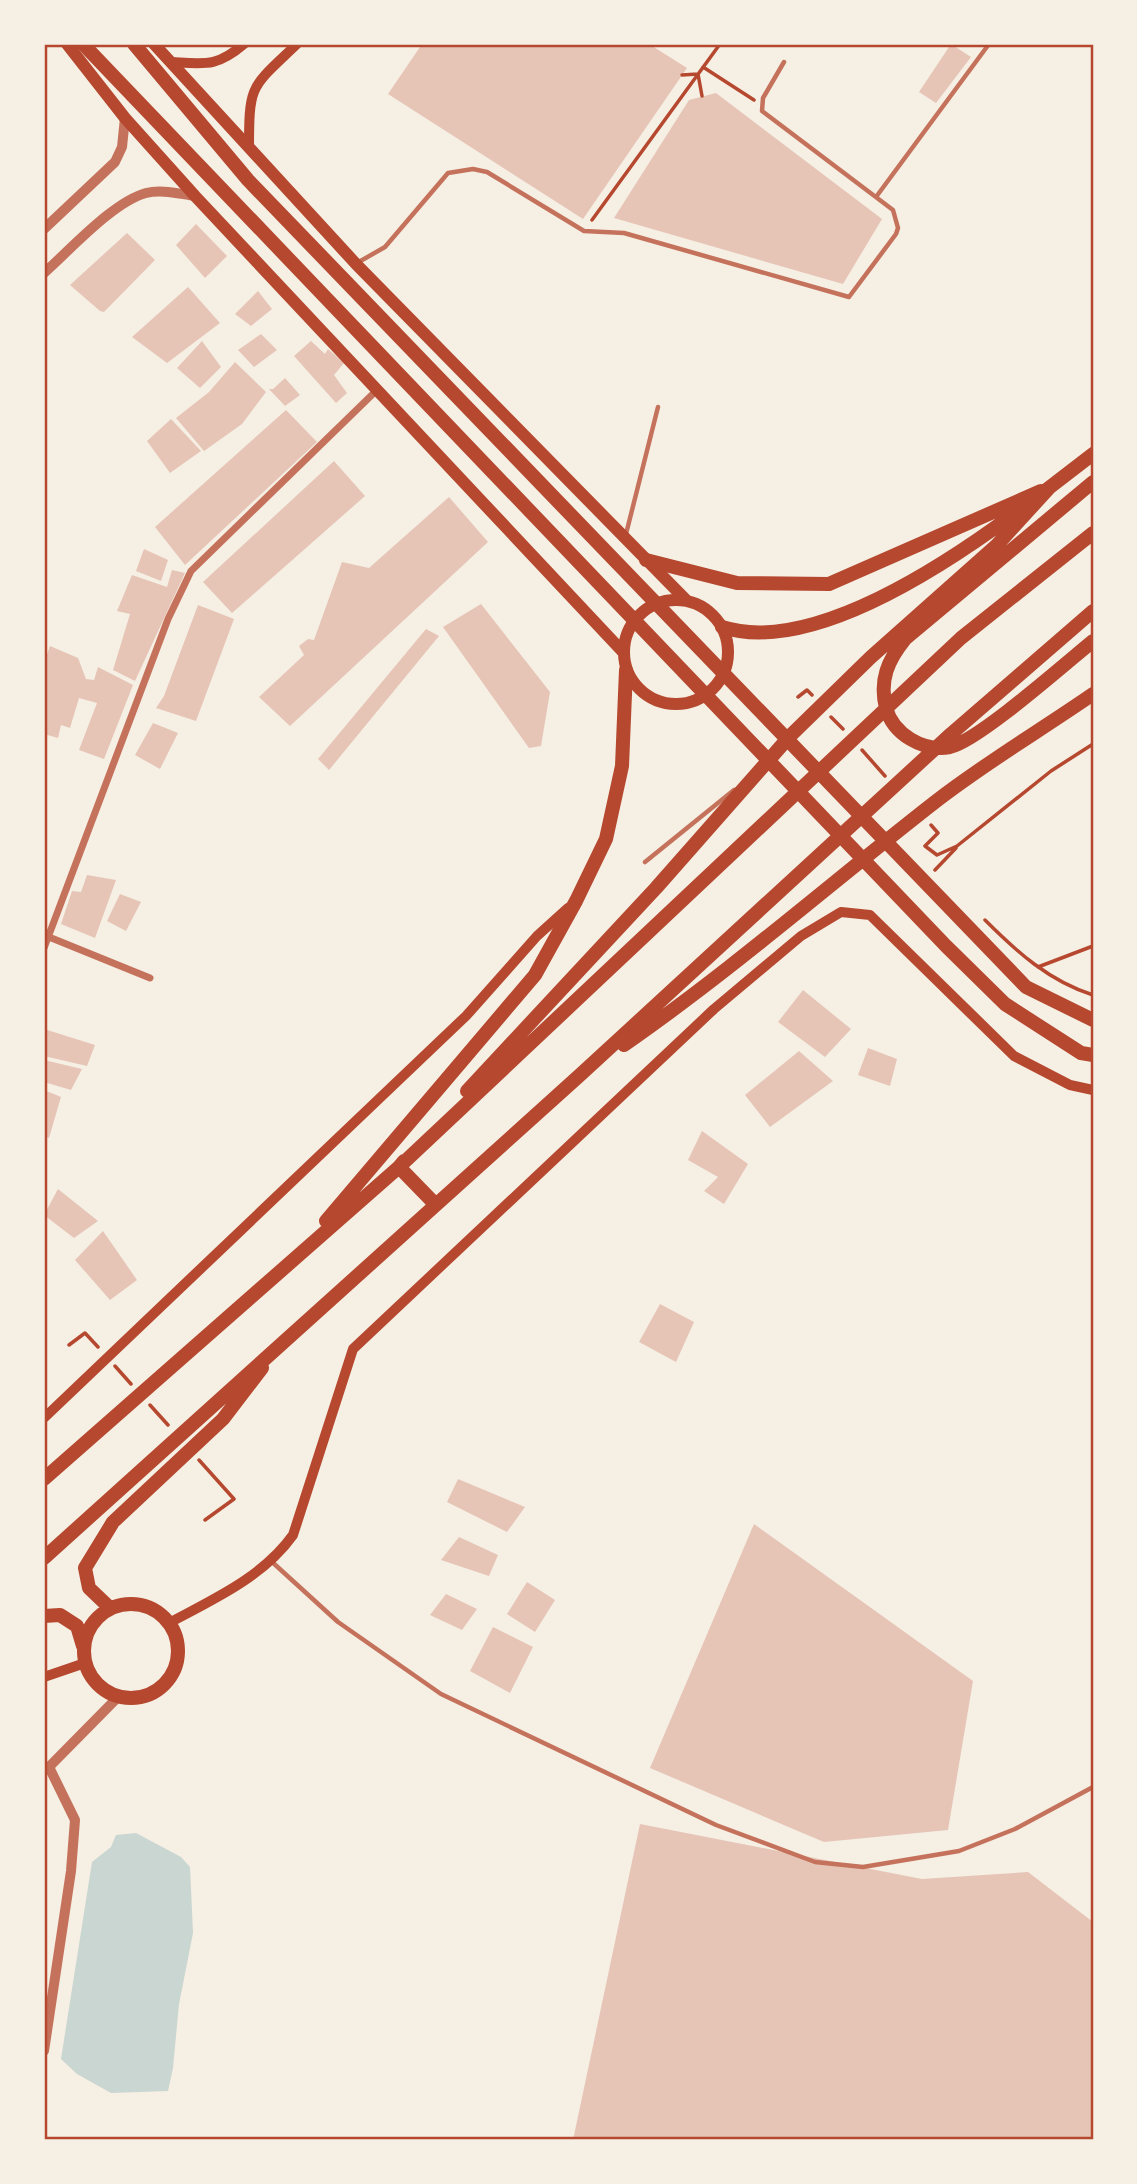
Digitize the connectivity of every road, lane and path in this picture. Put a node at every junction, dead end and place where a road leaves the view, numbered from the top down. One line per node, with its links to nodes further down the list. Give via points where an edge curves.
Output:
1 (67, 44): 16 (main road)
2 (83, 44): 64 (highway, via 946,946 1005,1004)
3 (134, 44): 63 (highway, via 248,180 1026,987)
4 (154, 44): 9 (main road)
5 (244, 44): 9 (main road, via 211,65)
6 (297, 44): 17 (main road, via 257,82 249,101)
7 (720, 44): 11 (path)
8 (989, 44): 19 (lane)
9 (172, 62): 17 (main road)
10 (784, 62): 15 (lane)
11 (704, 67): 12 (path); 15 (path)
12 (698, 74): 13 (path); 14 (path); 21 (path)
13 (682, 75)
14 (702, 96)
15 (760, 104): 19 (lane, via 766,116)
16 (125, 118): 18 (main road); 20 (street, via 122,147 115,162)
17 (249, 148): 22 (main road)
18 (195, 196): 23 (street, via 161,191 126,202); 24 (main road)
19 (876, 197): 21 (lane, via 892,210 898,228 849,297 624,233)
20 (44, 229)
21 (584, 231): 22 (lane, via 487,172 473,169 448,173 385,247)
22 (356, 264): 30 (main road)
23 (44, 273)
24 (378, 389): 36 (main road); 57 (street, via 191,571)
25 (658, 407): 30 (lane)
26 (1093, 454): 28 (highway)
27 (1093, 482): 35 (highway, via 905,639 890,658 885,677 888,713 906,737 920,744 950,747 991,722)
28 (1049, 488): 31 (highway, via 829,584 737,583); 34 (highway, via 973,545 857,609 794,631 745,634); 45 (highway, via 997,545)
29 (1093, 533): 67 (highway, via 961,638)
30 (625, 538): 31 (main road)
31 (646, 560): 32 (main road)
32 (686, 600): 34 (main road, via 703,606); 36 (main road, via 670,600 642,611 628,630)
33 (1093, 611): 65 (highway, via 951,734)
34 (722, 627): 38 (main road, via 729,652)
35 (1093, 641)
36 (623, 652): 37 (main road)
37 (626, 670): 41 (main road, via 635,686 667,704); 55 (highway, via 622,766 606,839)
38 (726, 670): 41 (main road); 45 (highway)
39 (1093, 694): 65 (highway, via 937,801 689,999)
40 (798, 697): 42 (path, via 807,690)
41 (702, 698): 48 (highway)
42 (816, 700)
43 (826, 710): 44 (path)
44 (844, 731)
45 (790, 736): 48 (highway)
46 (854, 741): 50 (path)
47 (1093, 744): 52 (path, via 1051,771)
48 (765, 763): 49 (highway)
49 (753, 775): 53 (lane); 67 (highway, via 656,888)
50 (891, 782)
51 (929, 823): 52 (path, via 938,833 925,846 937,855)
52 (957, 846): 54 (path, via 935,870)
53 (645, 862)
54 (945, 880)
55 (576, 901): 69 (highway, via 535,975); 76 (main road, via 537,936 467,1016)
56 (985, 919): 60 (path)
57 (45, 935): 59 (street); 61 (street)
58 (1093, 946): 60 (path)
59 (44, 948)
60 (1038, 967): 62 (path)
61 (150, 978)
62 (1093, 995)
63 (1093, 1020)
64 (1093, 1055)
65 (580, 1075): 68 (highway)
66 (1093, 1090): 82 (main road, via 1070,1085 1014,1056 870,915 841,912 801,936 714,1009 353,1349 293,1535)
67 (399, 1167): 68 (highway); 69 (highway)
68 (434, 1203): 70 (highway)
69 (293, 1260): 79 (highway)
70 (284, 1340): 81 (highway); 83 (highway, via 223,1419 113,1522 85,1568 89,1588)
71 (69, 1345): 72 (path, via 85,1333)
72 (103, 1353)
73 (113, 1364): 74 (path)
74 (131, 1384)
75 (141, 1395): 77 (path)
76 (44, 1418)
77 (169, 1426)
78 (197, 1457): 80 (path, via 234,1499)
79 (44, 1479)
80 (205, 1520)
81 (44, 1558)
82 (271, 1561): 85 (main road, via 235,1587); 90 (lane, via 338,1622 441,1694 716,1825 814,1862 863,1867 959,1851 1015,1829)
83 (110, 1608): 85 (highway, via 143,1605); 86 (highway, via 88,1631)
84 (44, 1616): 86 (highway, via 60,1615 77,1626)
85 (169, 1623): 89 (highway, via 178,1654 165,1684 143,1696)
86 (84, 1647): 87 (highway)
87 (85, 1663): 88 (main road); 89 (highway, via 104,1690)
88 (44, 1677)
89 (119, 1696): 91 (street, via 49,1767 75,1820)
90 (1093, 1787)
91 (44, 2051)

